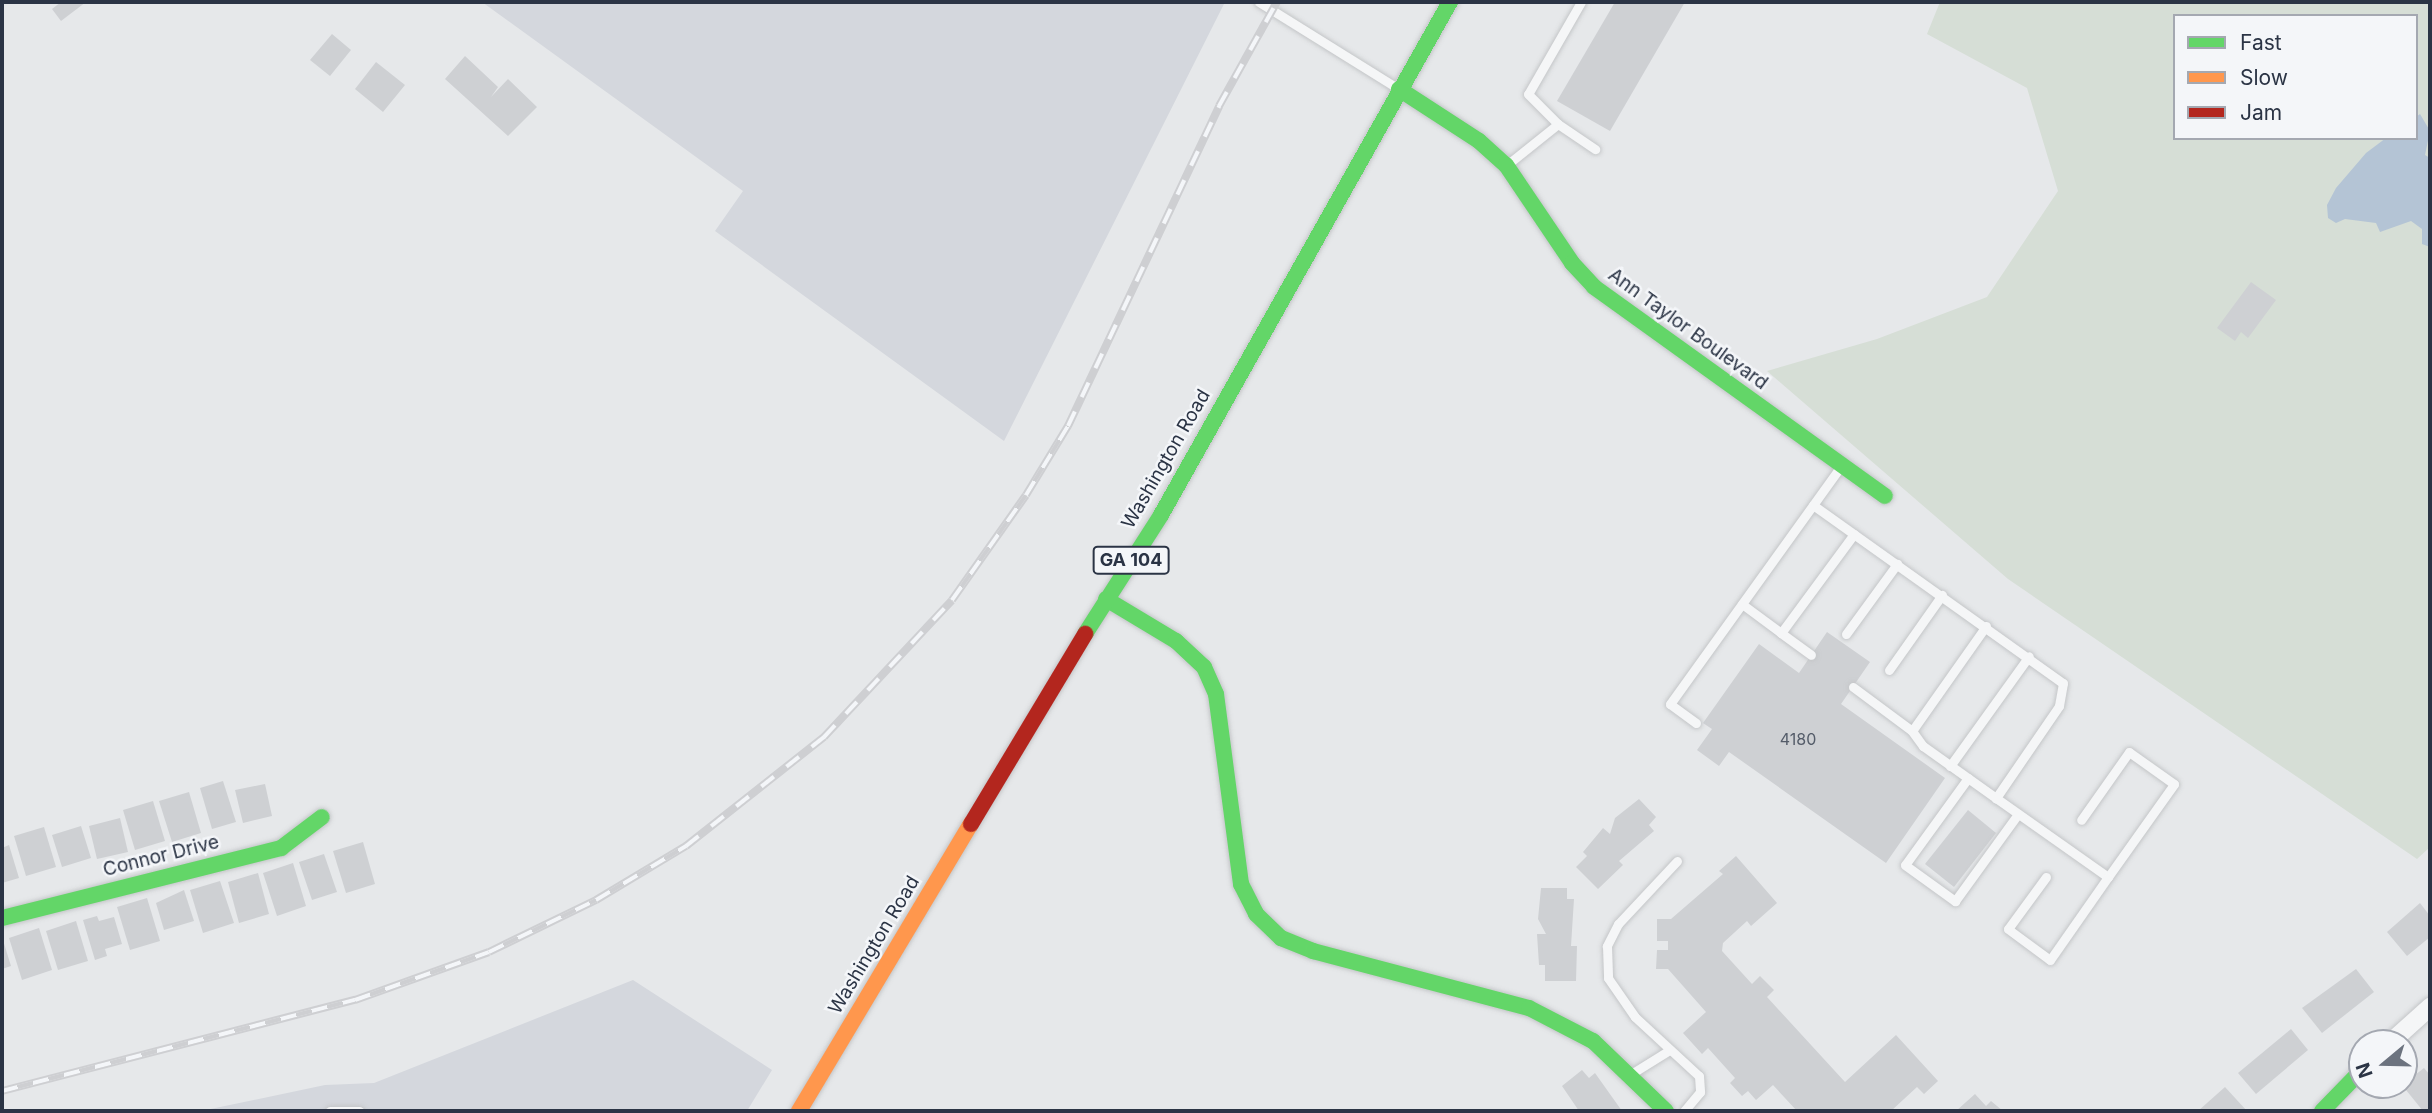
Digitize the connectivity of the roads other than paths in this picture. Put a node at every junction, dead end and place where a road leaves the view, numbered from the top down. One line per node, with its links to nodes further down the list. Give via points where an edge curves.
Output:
1 (1259, 2): 4 (lane)
2 (1450, 2): 4 (street, Washington Road / GA 104)
3 (1581, 2): 5 (lane, via 1528,94)
4 (1399, 89): 7 (street, Ann Taylor Boulevard, via 1479,141); 14 (street, Washington Road / GA 104, via 1161,515)
5 (1558, 124): 6 (lane); 7 (lane)
6 (1595, 149)
7 (1507, 165): 8 (street, Ann Taylor Boulevard, via 1572,263 1594,287)
8 (1841, 466): 9 (street, Ann Taylor Boulevard); 10 (lane)
9 (1885, 496)
10 (1813, 505): 11 (lane); 15 (lane)
11 (1854, 534): 12 (lane); 17 (lane)
12 (1898, 564): 13 (lane); 18 (lane)
13 (1942, 595): 16 (lane); 21 (lane)
14 (1106, 599): 38 (street, via 1176,641 1204,667 1216,694 1241,884 1256,914 1281,938 1529,1008 1593,1041); 42 (street, Washington Road / GA 104)
15 (1742, 604): 17 (lane); 23 (lane, via 1670,704)
16 (1986, 626): 20 (lane); 24 (lane)
17 (1781, 633): 19 (lane)
18 (1846, 634)
19 (1811, 655)
20 (2029, 656): 25 (lane); 27 (lane, via 2056,675 2064,695)
21 (1889, 670)
22 (1853, 687): 24 (lane)
23 (1696, 723)
24 (1912, 731): 25 (lane, via 1923,746)
25 (1950, 766): 26 (lane)
26 (1968, 778): 27 (lane); 28 (lane, via 1905,865 1955,901)
27 (1996, 798): 28 (lane)
28 (2018, 814): 33 (lane)
29 (321, 817): 34 (street, Connor Drive, via 281,848)
30 (2081, 820): 33 (lane, via 2129,752 2174,784)
31 (1677, 861): 37 (lane, via 1618,924 1607,946 1608,978 1635,1017)
32 (2046, 877): 33 (lane, via 2008,929 2050,960)
33 (2108, 877)
34 (2, 918)
35 (2430, 1007): 36 (street)
36 (2406, 1029)
37 (1668, 1051): 38 (lane); 44 (lane, via 1699,1076 1700,1092)
38 (1631, 1074): 43 (street)
39 (2348, 1084): 45 (street)
40 (330, 1111): 41 (lane)
41 (359, 1111)
42 (799, 1111)
43 (1666, 1111)
44 (1684, 1111)
45 (2322, 1111)

